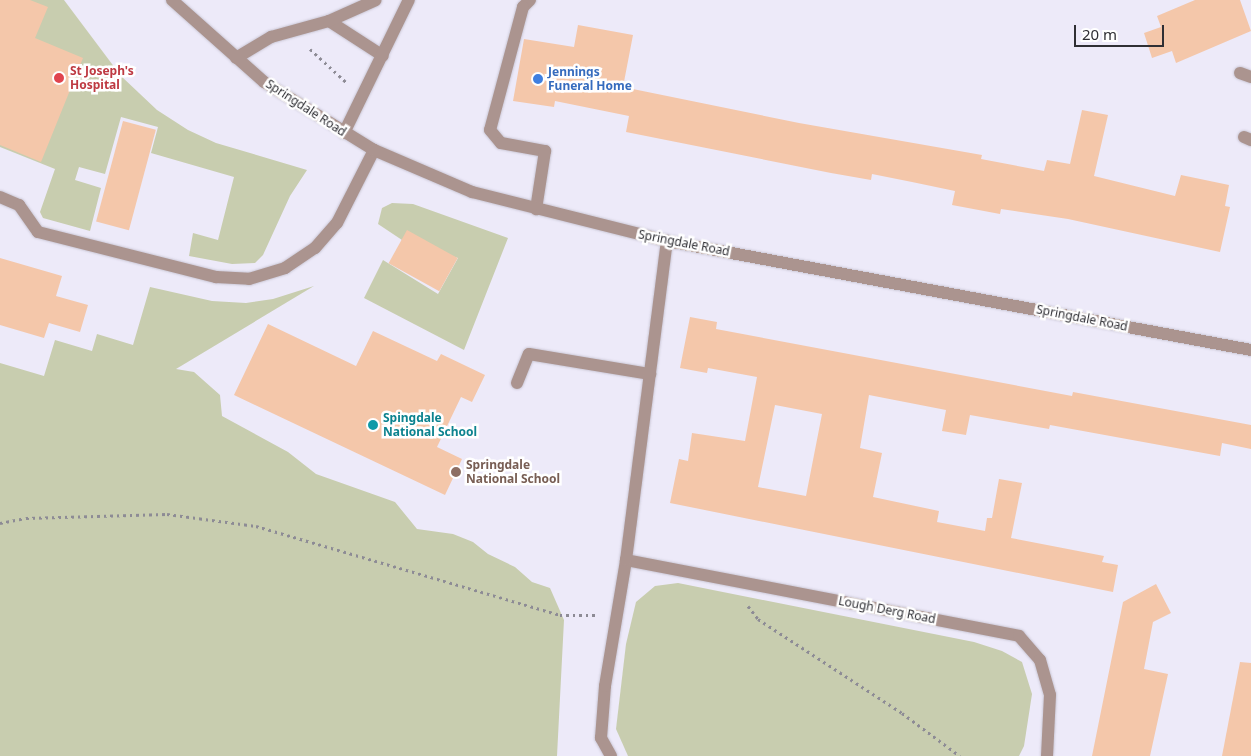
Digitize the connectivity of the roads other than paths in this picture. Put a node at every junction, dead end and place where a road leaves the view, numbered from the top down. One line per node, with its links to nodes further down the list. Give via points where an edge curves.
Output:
1 (172, 0): 7 (street, Springdale Road)
2 (376, 0): 5 (street)
3 (409, 0): 6 (street)
4 (530, 0): 11 (street, via 523,7 490,130 501,143 546,151)
5 (329, 21): 6 (street); 7 (street, via 289,30)
6 (382, 56): 8 (street)
7 (236, 58): 8 (street, Springdale Road, via 264,82)
8 (344, 133): 9 (street, Springdale Road)
9 (374, 150): 10 (street, via 337,224 315,248 284,268 249,279 216,277 38,232 19,205); 11 (street, Springdale Road, via 472,192)
10 (0, 197)
11 (536, 208): 12 (street, Springdale Road)
12 (668, 241): 13 (street, Springdale Road); 14 (street)
13 (1251, 350)
14 (650, 374): 15 (street, via 529,354); 16 (street)
15 (517, 383)
16 (626, 560): 17 (street, via 600,738); 18 (street, Lough Derg Road, via 1019,636 1040,660 1050,695)
17 (611, 756)
18 (1047, 756)

